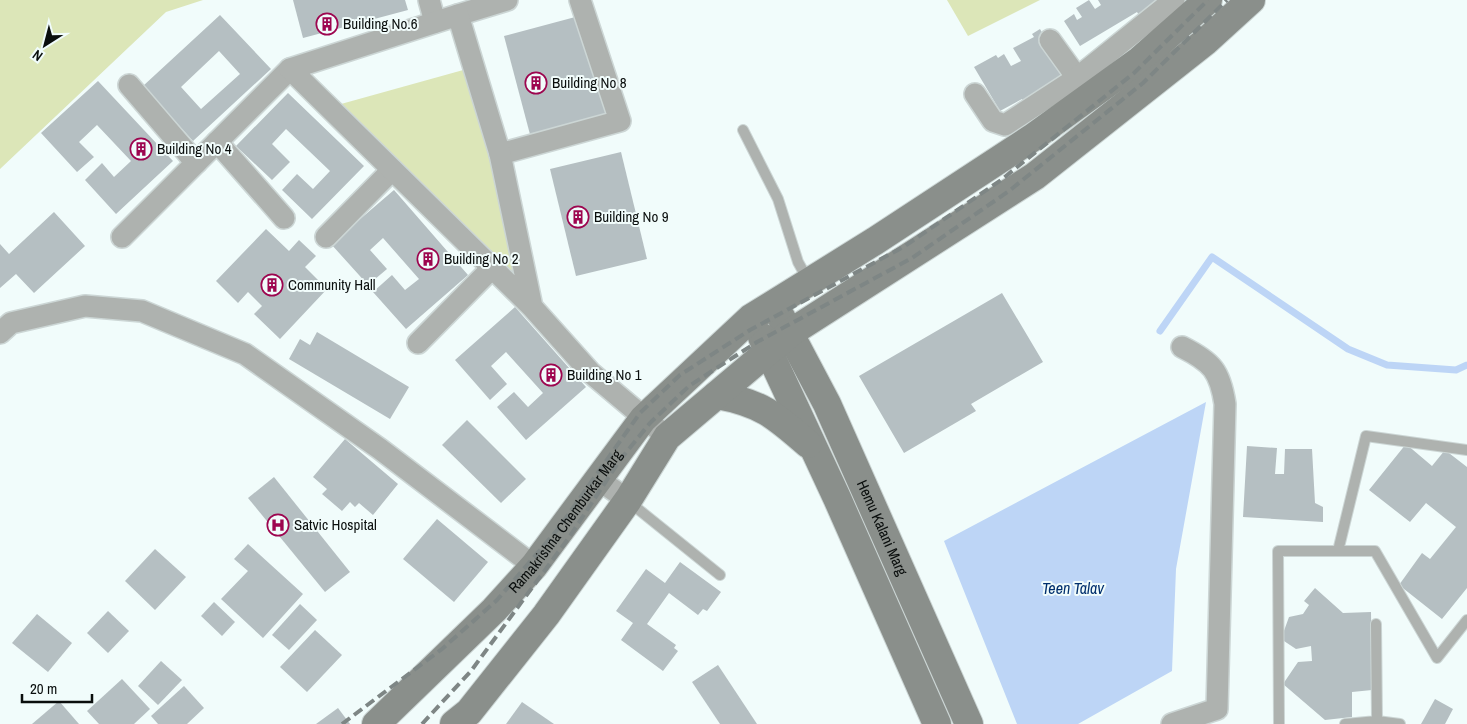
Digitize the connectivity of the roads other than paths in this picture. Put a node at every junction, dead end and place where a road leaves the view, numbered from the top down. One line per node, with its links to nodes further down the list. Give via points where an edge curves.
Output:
1 (429, 0): 7 (street)
2 (507, 0): 6 (street)
3 (580, 0): 18 (street, via 620,122)
4 (1250, 0): 9 (main road)
5 (1191, 6): 9 (main road); 12 (main road, Ramakrishna Chemburkar Marg, via 1140,60)
6 (458, 14): 7 (street); 18 (street)
7 (435, 22): 10 (street)
8 (1050, 40): 12 (street)
9 (1206, 41): 14 (main road)
10 (290, 69): 16 (street); 20 (street)
11 (129, 85): 19 (street)
12 (1084, 87): 13 (street, via 1005,125 992,121); 14 (street); 17 (main road, Ramakrishna Chemburkar Marg)
13 (975, 94)
14 (1108, 120): 21 (main road)
15 (743, 130): 27 (lane, via 778,199 798,262)
16 (218, 142): 19 (street); 22 (street)
17 (1016, 149): 21 (main road); 25 (main road, Ramakrishna Chemburkar Marg)
18 (500, 154): 29 (street)
19 (196, 163): 23 (street)
20 (392, 170): 24 (street); 26 (street)
21 (1035, 176): 28 (main road)
22 (284, 218)
23 (122, 237)
24 (326, 237)
25 (854, 254): 27 (main road, Ramakrishna Chemburkar Marg); 28 (main road)
26 (492, 268): 29 (street); 33 (street)
27 (809, 281): 30 (main road, Ramakrishna Chemburkar Marg)
28 (873, 281): 32 (main road)
29 (532, 308): 37 (street, via 591,373)
30 (762, 311): 32 (main road, Hemu Kalani Marg); 35 (main road); 37 (main road, Ramakrishna Chemburkar Marg)
31 (0, 333): 44 (street, via 11,323 85,306 142,311 244,354 380,448)
32 (790, 333): 35 (main road); 55 (main road, Hemu Kalani Marg, via 827,404)
33 (418, 343)
34 (1182, 347): 50 (street, via 1214,368 1225,404)
35 (770, 352): 36 (main road); 39 (main road)
36 (717, 396): 38 (main road); 39 (main road, via 746,400 778,417)
37 (643, 418): 38 (street); 41 (main road, Ramakrishna Chemburkar Marg)
38 (667, 437): 42 (main road)
39 (815, 450): 54 (main road)
40 (1467, 450): 43 (lane, via 1366,436)
41 (599, 480): 42 (street); 44 (main road, Ramakrishna Chemburkar Marg)
42 (628, 500): 45 (lane); 49 (main road)
43 (1338, 551): 47 (lane, via 1375,551 1437,658); 57 (lane, via 1278,551)
44 (534, 566): 46 (main road, Ramakrishna Chemburkar Marg)
45 (720, 575)
46 (494, 610): 49 (main road); 52 (main road, Ramakrishna Chemburkar Marg)
47 (1467, 620)
48 (1376, 624): 51 (lane)
49 (530, 635): 53 (main road, via 470,712)
50 (1218, 716): 56 (street)
51 (1376, 721): 58 (lane); 59 (lane)
52 (376, 724)
53 (454, 724)
54 (937, 724)
55 (969, 724)
56 (1172, 724)
57 (1279, 724)
58 (1344, 724)
59 (1400, 724)

